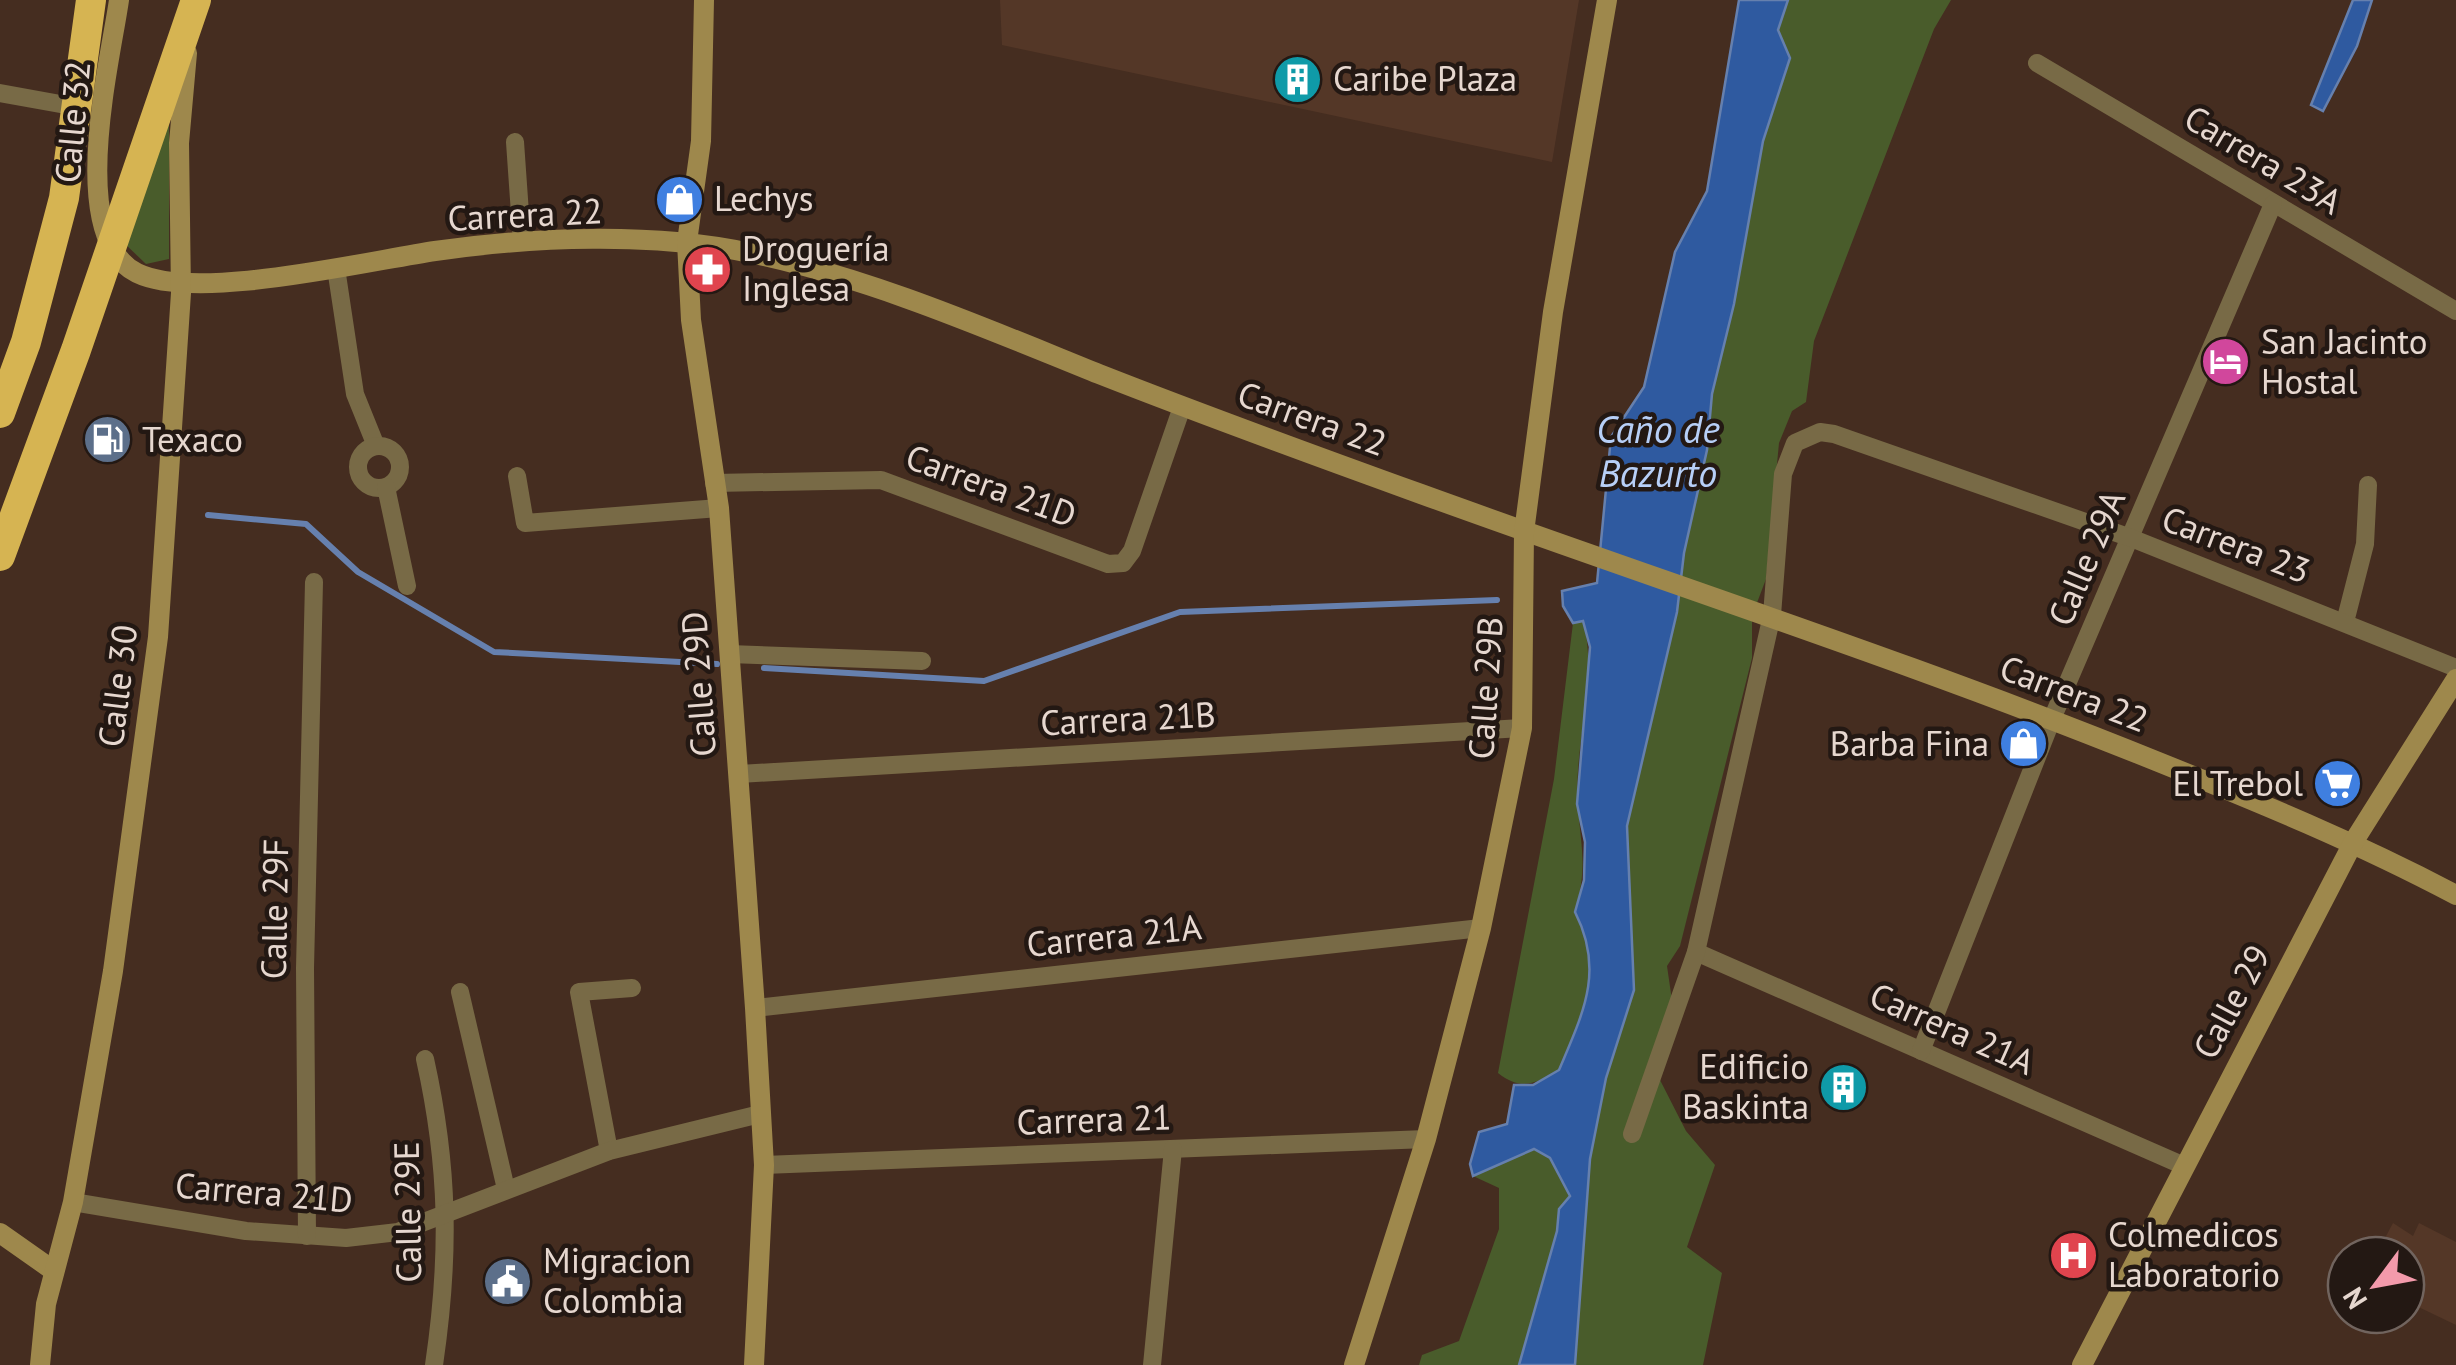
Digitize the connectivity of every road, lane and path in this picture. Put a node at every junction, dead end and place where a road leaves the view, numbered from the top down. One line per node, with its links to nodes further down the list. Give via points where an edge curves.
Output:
1 (91, 0): 8 (highway)
2 (119, 0): 13 (street, Calle 32, via 97,168 100,214)
3 (704, 0): 12 (street, Calle 29D, via 701,140)
4 (1607, 0): 25 (street, Calle 29B)
5 (195, 3): 13 (highway); 15 (street, Calle 30, via 179,143)
6 (2037, 64): 10 (street, Carrera 23A)
7 (0, 93): 8 (street)
8 (77, 108): 18 (highway, via 53,245)
9 (516, 142): 11 (street)
10 (2273, 204): 16 (street, Carrera 23A); 26 (street, Calle 29A)
11 (522, 242): 12 (street, Carrera 22); 14 (street, Carrera 22)
12 (688, 242): 17 (street, Carrera 22, via 811,268 915,302); 21 (street, Calle 29D, via 691,320)
13 (112, 248): 15 (street, Carrera 22, via 143,276); 27 (highway)
14 (336, 268): 15 (street, Carrera 22, via 266,279); 19 (street, via 355,394)
15 (180, 280): 56 (street, Calle 30, via 158,637 113,971)
16 (2456, 311)
17 (1182, 407): 21 (street, Carrera 21D, via 1124,563 1108,564 881,480); 25 (street, Carrera 22)
18 (0, 413)
19 (376, 446): 23 (street, via 399,462); 23 (street, via 360,457 360,477)
20 (518, 476): 24 (street, via 525,523)
21 (714, 483): 24 (street, Calle 29D)
22 (2368, 485): 31 (street, via 2366,544)
23 (386, 487): 29 (street)
24 (719, 508): 32 (street, Calle 29D)
25 (1524, 532): 30 (street, Carrera 22); 37 (street, Calle 29B)
26 (2131, 538): 30 (street, Carrera 23, via 1820,432 1795,443 1783,474); 31 (street, Carrera 23); 36 (street, Calle 29A)
27 (0, 556)
28 (314, 582): 59 (street, Calle 29F)
29 (407, 586)
30 (1762, 612): 36 (street, Carrera 22); 42 (street)
31 (2345, 622): 34 (street, Carrera 23)
32 (729, 654): 33 (street); 38 (street, Calle 29D)
33 (922, 662)
34 (2456, 668)
35 (2456, 679): 39 (street, Calle 29)
36 (2052, 719): 39 (street, Carrera 22); 46 (street, Calle 29A)
37 (1522, 728): 38 (street, Carrera 21B); 41 (street, Calle 29B)
38 (738, 774): 45 (street, Calle 29D)
39 (2354, 841): 40 (street, Carrera 22); 54 (street, Calle 29)
40 (2456, 895)
41 (1481, 928): 45 (street, Carrera 21A); 50 (street, Calle 29B)
42 (1696, 952): 46 (street, Carrera 21A); 49 (street)
43 (632, 988): 52 (street, via 579,992)
44 (460, 992): 55 (street)
45 (754, 1008): 48 (street, Calle 29D)
46 (1921, 1051): 54 (street, Carrera 21A)
47 (425, 1060): 57 (street, Calle 29E, via 442,1135)
48 (760, 1114): 52 (street); 53 (street, Calle 29D)
49 (1632, 1134)
50 (1426, 1139): 51 (street, Carrera 21); 65 (street, Calle 29B)
51 (1173, 1149): 53 (street, Carrera 21); 64 (street)
52 (609, 1151): 55 (street)
53 (764, 1165): 63 (street, Calle 29D)
54 (2182, 1165): 66 (street, Calle 29)
55 (506, 1189): 57 (street)
56 (72, 1202): 59 (street, Carrera 21D); 60 (street, Calle 30)
57 (448, 1214): 59 (street, Carrera 21D, via 398,1232); 62 (street, Calle 29E)
58 (0, 1233): 60 (street)
59 (307, 1236)
60 (54, 1271): 61 (street, Calle 30)
61 (40, 1365)
62 (434, 1365)
63 (754, 1365)
64 (1152, 1365)
65 (1354, 1365)
66 (2082, 1365)

